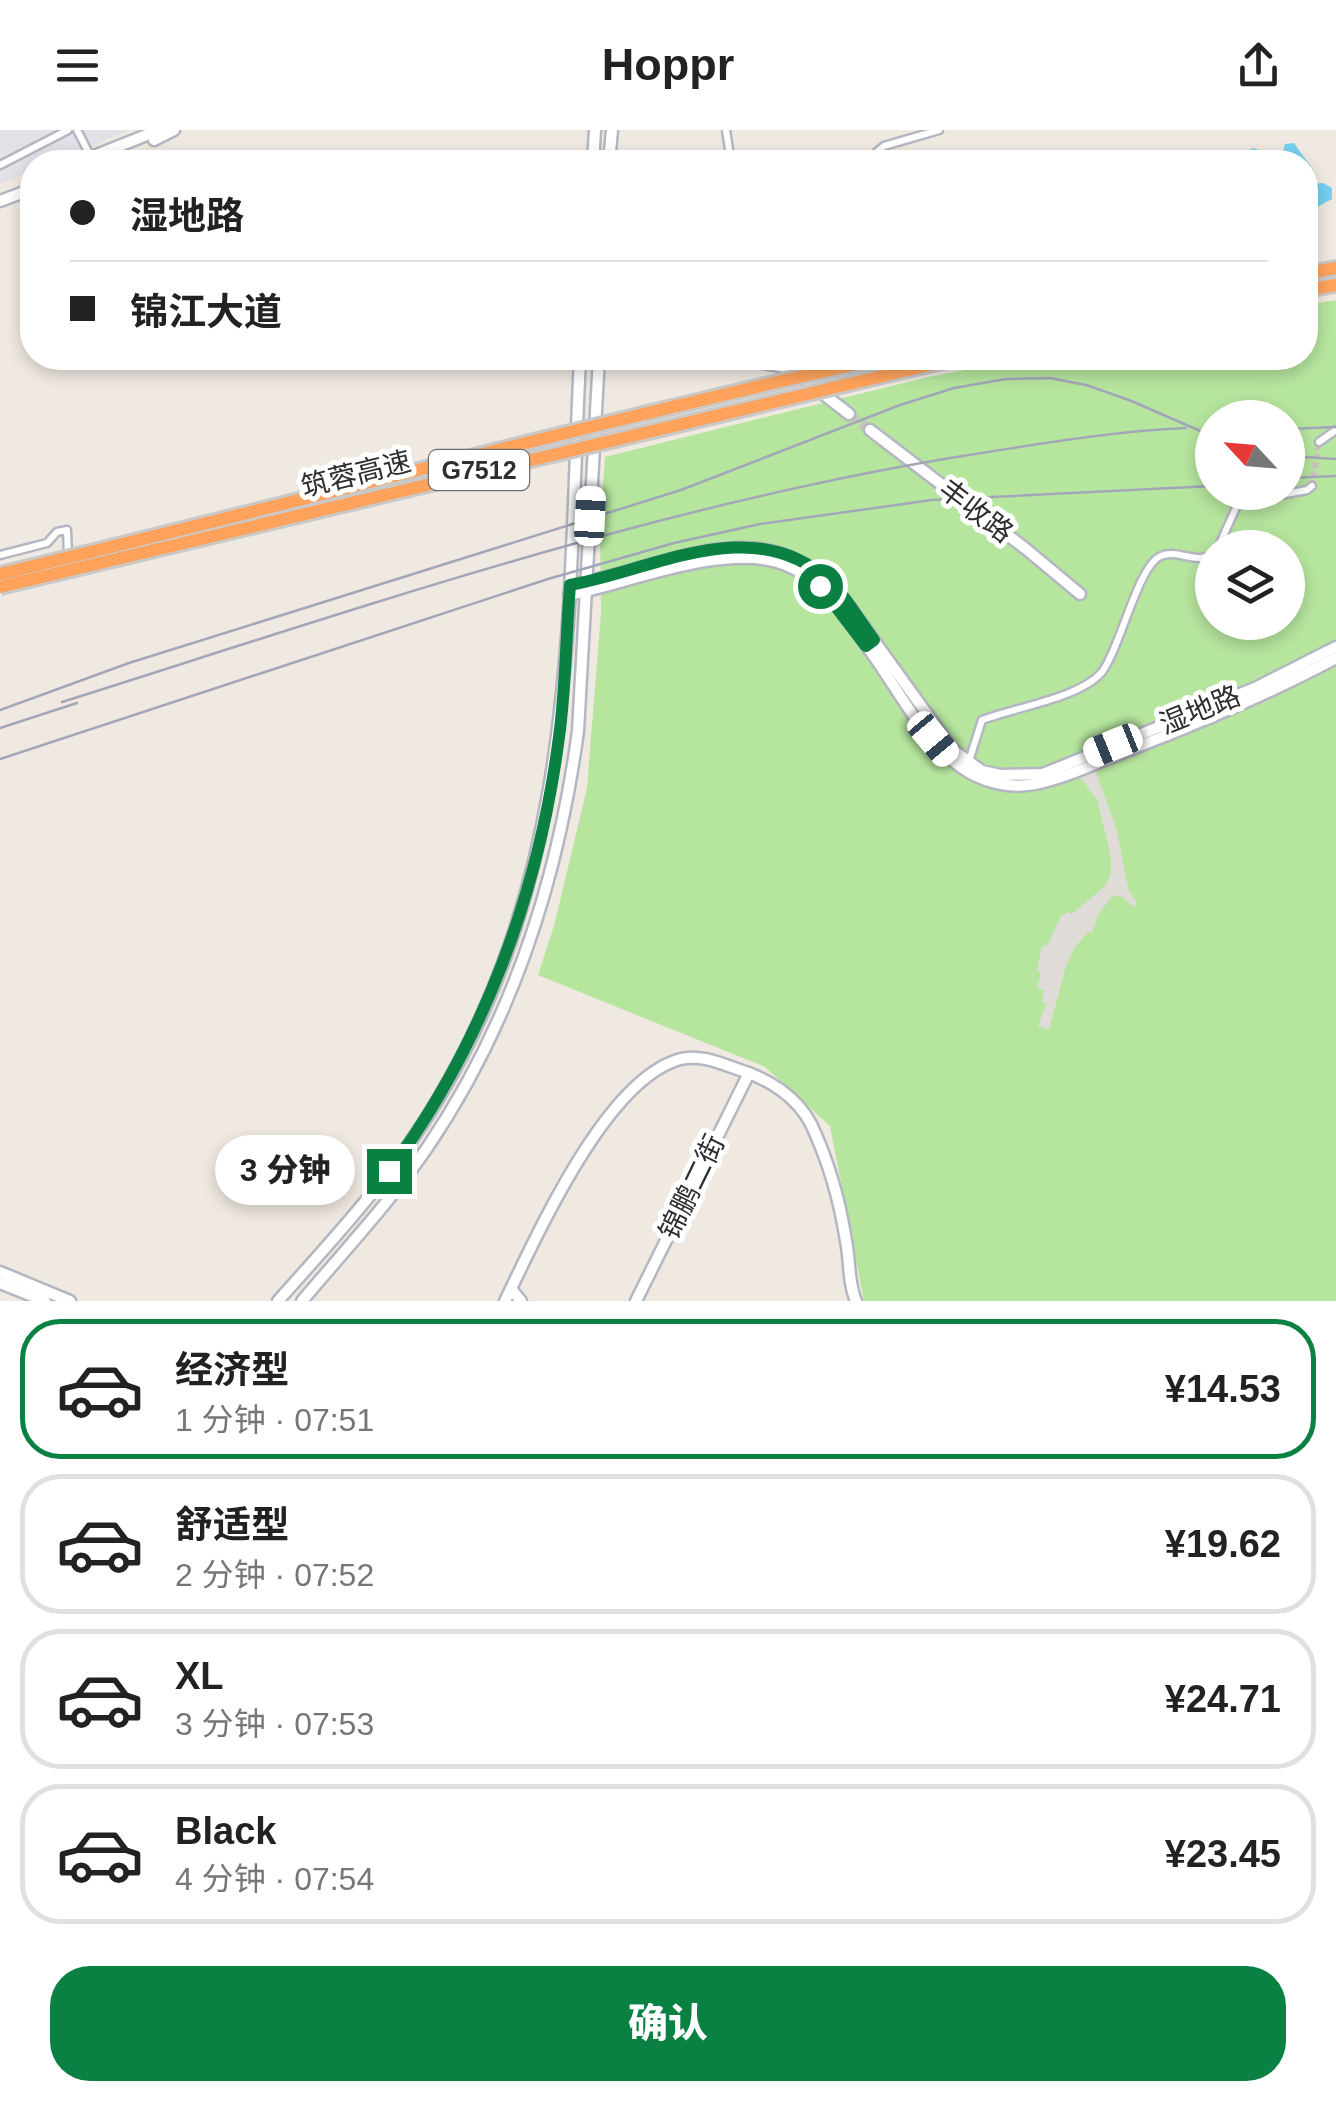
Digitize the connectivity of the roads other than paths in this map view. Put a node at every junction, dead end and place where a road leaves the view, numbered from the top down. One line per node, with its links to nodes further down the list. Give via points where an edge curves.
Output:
1 (68, 130): 5 (street)
2 (159, 130): 6 (street)
3 (174, 130): 7 (street)
4 (940, 130): 8 (street)
5 (30, 150)
6 (117, 150)
7 (122, 150)
8 (879, 150)
9 (579, 370): 26 (street)
10 (597, 370): 24 (street)
11 (800, 370): 14 (street)
12 (829, 370): 22 (highway, 筑蓉高速 / G7512, bridge)
13 (908, 370): 25 (highway, 筑蓉高速 / G7512, bridge)
14 (849, 414)
15 (870, 430): 27 (street, 丰收路)
16 (1336, 430): 17 (street)
17 (1319, 442)
18 (1312, 486): 19 (street, via 1238,502)
19 (1226, 530)
20 (0, 554): 23 (street, via 47,543 67,530)
21 (1195, 559): 30 (street, via 1156,558 1102,672 1083,688 982,720)
22 (0, 574)
23 (68, 574)
24 (586, 586): 26 (street, 湿地路); 30 (street, 湿地路, via 726,557 777,562 820,586); 39 (street, via 570,787 525,956 483,1050 428,1146)
25 (0, 587)
26 (569, 590): 38 (street, via 550,798 508,949 455,1069 414,1138)
27 (1080, 594)
28 (1336, 647): 30 (street, 湿地路, via 1256,688 1043,774 1000,775)
29 (1336, 658): 30 (street, 湿地路, via 1202,721 1048,780 995,784)
30 (967, 765)
31 (749, 1073): 34 (street, via 682,1058 656,1070 575,1165); 35 (street, via 787,1092 810,1122 834,1189); 42 (street, 锦鹏二街)
32 (0, 1272): 37 (street)
33 (0, 1282): 36 (street)
34 (511, 1289): 40 (street); 41 (street)
35 (853, 1299)
36 (45, 1301)
37 (70, 1301)
38 (278, 1301)
39 (302, 1301)
40 (505, 1301)
41 (521, 1301)
42 (636, 1301)

